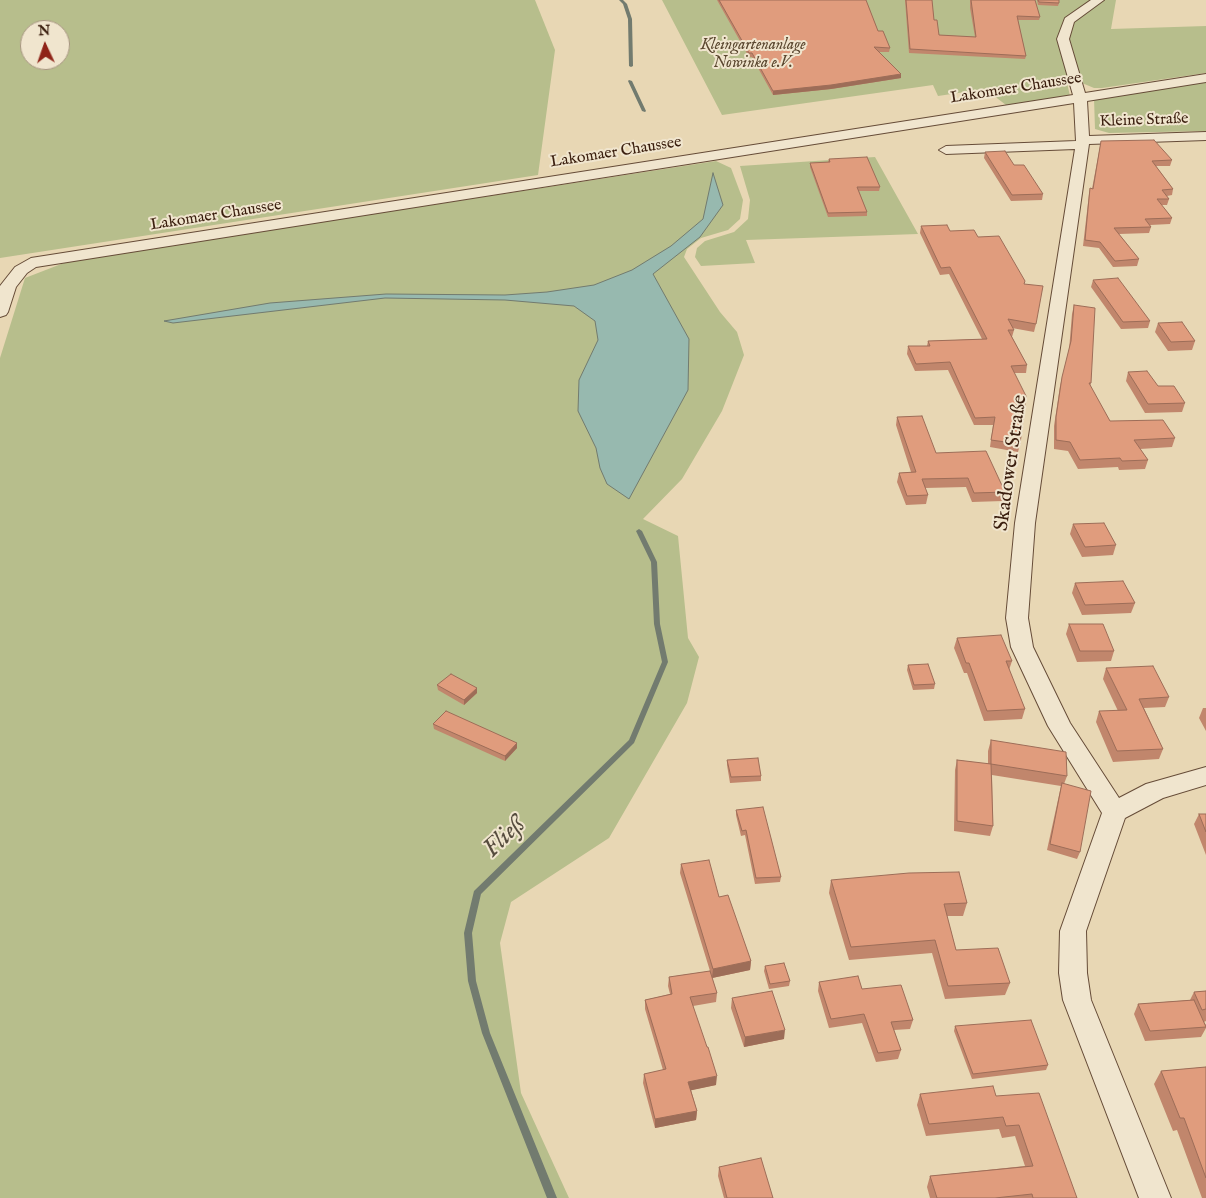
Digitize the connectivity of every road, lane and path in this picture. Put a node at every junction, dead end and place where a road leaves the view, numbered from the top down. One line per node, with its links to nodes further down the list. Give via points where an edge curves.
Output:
1 (1098, 0): 3 (street, Skadower Straße, via 1069,20 1063,39)
2 (1206, 78): 3 (street, Lakomaer Chaussee)
3 (1080, 97): 5 (street, Skadower Straße); 7 (street, Lakomaer Chaussee, via 31,263 8,286)
4 (1206, 136): 5 (street, Kleine Straße)
5 (1083, 142): 6 (street, Kleine Straße); 9 (street, Skadower Straße, via 1025,523 1016,618 1022,647 1057,720)
6 (946, 150)
7 (0, 312)
8 (1206, 776): 9 (street, via 1155,791)
9 (1115, 812): 10 (street, via 1073,931 1072,973 1077,1000)
10 (1155, 1198)

